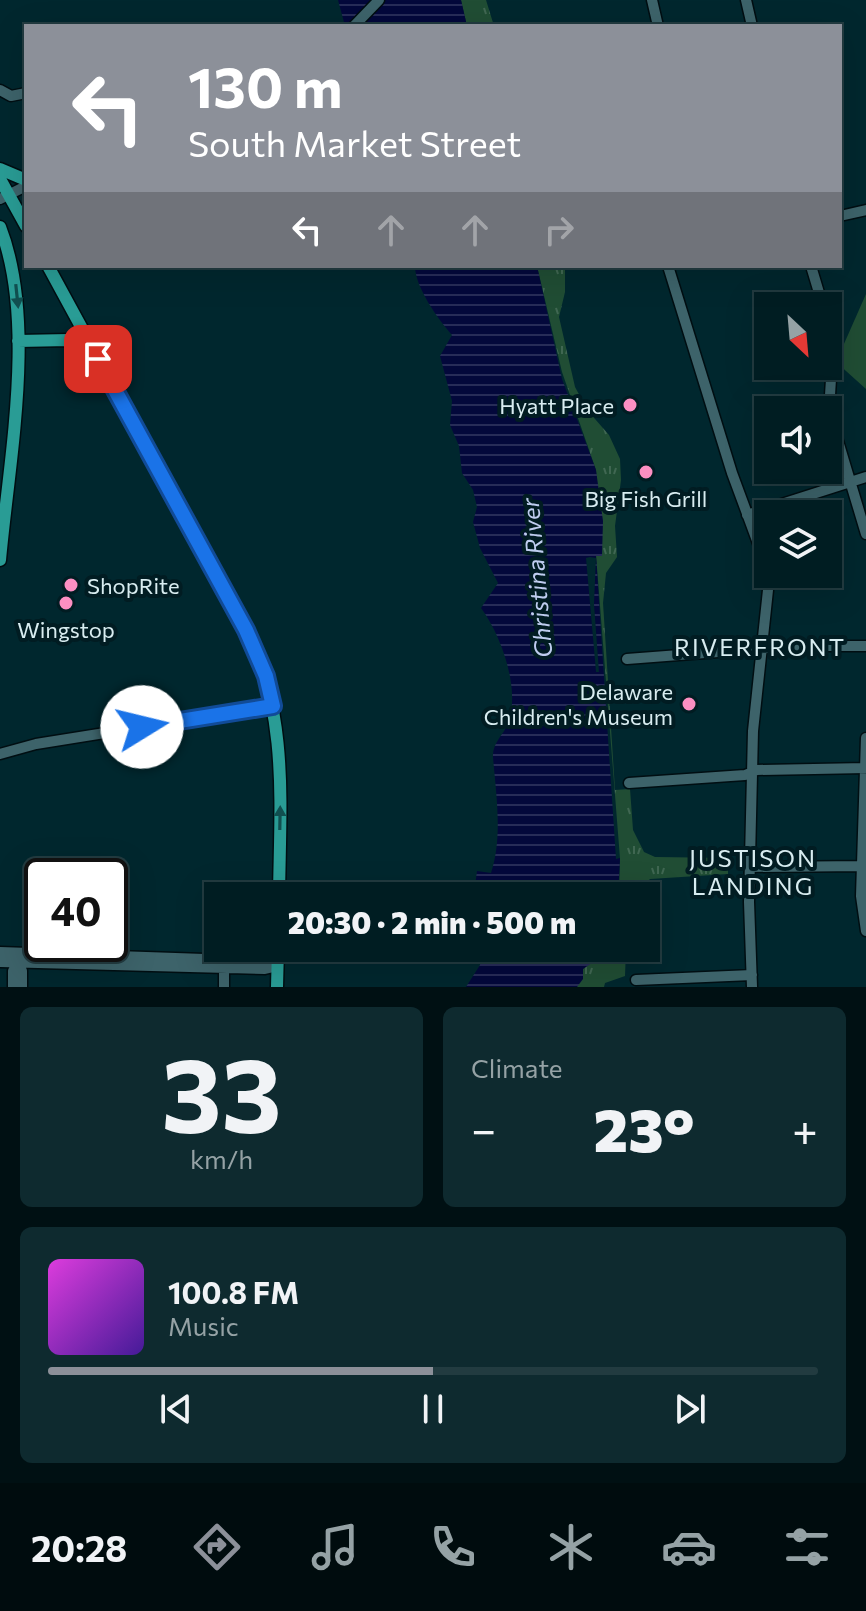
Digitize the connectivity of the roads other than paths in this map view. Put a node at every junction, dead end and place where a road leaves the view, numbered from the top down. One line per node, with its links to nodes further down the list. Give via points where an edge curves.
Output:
1 (379, 0): 4 (street)
2 (652, 0): 5 (street)
3 (746, 0): 6 (street)
4 (356, 24)
5 (658, 24)
6 (752, 24)
7 (0, 90): 8 (street)
8 (22, 94)
9 (0, 169): 11 (main road)
10 (0, 179): 13 (main road)
11 (24, 179)
12 (24, 187): 13 (street)
13 (4, 197): 16 (main road)
14 (866, 210): 15 (street)
15 (842, 216)
16 (24, 222)
17 (0, 227): 19 (main road)
18 (0, 240): 19 (main road)
19 (8, 252): 24 (main road, one-way to 24)
20 (49, 268): 25 (main road)
21 (669, 268): 29 (street)
22 (812, 268): 23 (street)
23 (819, 292)
24 (18, 341): 25 (main road, via 69,340); 31 (main road)
25 (98, 359): 35 (main road, via 246,630)
26 (831, 380): 28 (street, via 829,411)
27 (866, 477): 28 (street)
28 (851, 482): 29 (street); 30 (street)
29 (747, 515): 33 (street, via 768,590)
30 (866, 534)
31 (0, 560)
32 (866, 646): 33 (street)
33 (763, 648): 34 (street); 39 (street, via 755,692)
34 (627, 659)
35 (273, 706): 37 (street); 43 (main road, one-way to 35, via 280,751)
36 (866, 738): 38 (street)
37 (0, 754)
38 (866, 768): 39 (street); 41 (street)
39 (752, 772): 40 (street); 42 (street)
40 (629, 783)
41 (862, 866): 42 (street); 44 (street)
42 (749, 867): 54 (street)
43 (279, 882)
44 (866, 931)
45 (0, 952): 46 (street)
46 (24, 953)
47 (24, 954): 51 (street)
48 (128, 959): 52 (street)
49 (0, 962): 51 (street)
50 (278, 962): 53 (main road)
51 (18, 963): 52 (street); 56 (street); 57 (street)
52 (224, 964): 53 (street); 58 (street)
53 (278, 966): 59 (main road)
54 (752, 975): 55 (street); 60 (street)
55 (636, 980)
56 (13, 987)
57 (22, 987)
58 (224, 987)
59 (277, 987)
60 (752, 987)

